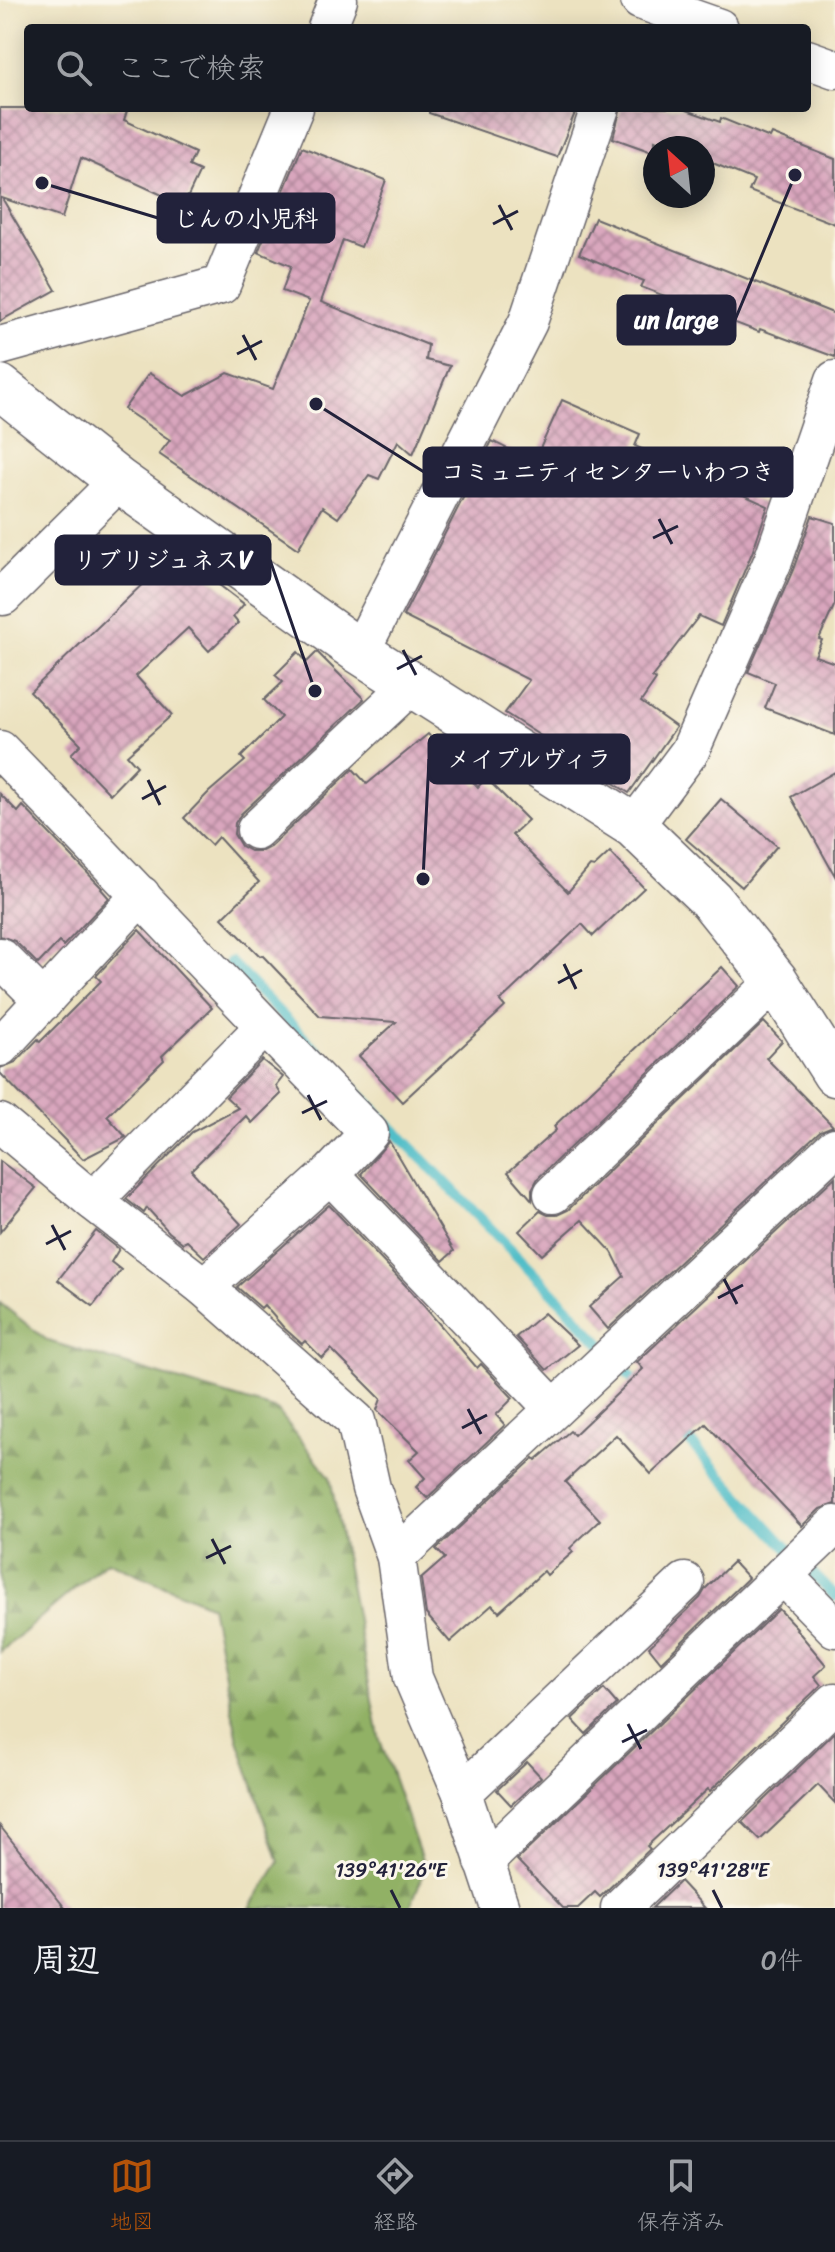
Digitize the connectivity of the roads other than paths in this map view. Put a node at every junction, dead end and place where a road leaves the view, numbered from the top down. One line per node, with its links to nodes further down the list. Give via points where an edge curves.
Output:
1 (338, 0): 3 (street)
2 (638, 0): 4 (street); 5 (street)
3 (329, 24)
4 (629, 24)
5 (707, 24)
6 (811, 60): 7 (street)
7 (835, 69)
8 (292, 112): 10 (street, via 221,285)
9 (599, 112): 15 (street, via 528,322)
10 (0, 346)
11 (835, 380): 18 (street, via 773,561 690,751)
12 (0, 387): 13 (street)
13 (119, 481): 14 (street, via 3,596); 15 (street)
14 (0, 593)
15 (360, 652): 16 (street)
16 (412, 684): 18 (street); 19 (street)
17 (0, 750): 20 (street)
18 (634, 826): 22 (street, via 711,900)
19 (256, 830)
20 (141, 895): 23 (street); 24 (street)
21 (0, 957): 23 (street)
22 (776, 981): 26 (street); 30 (street)
23 (44, 1001): 25 (street)
24 (264, 1027): 29 (street, via 369,1133); 31 (street)
25 (0, 1047)
26 (835, 1074)
27 (0, 1123): 31 (street)
28 (835, 1147): 33 (street)
29 (330, 1174): 32 (street); 33 (street)
30 (553, 1194)
31 (93, 1201): 32 (street)
32 (204, 1287): 35 (street, via 356,1421 371,1488)
33 (554, 1409): 35 (street)
34 (835, 1525): 36 (street)
35 (396, 1557): 40 (street, via 413,1678)
36 (783, 1575): 38 (street); 41 (street)
37 (685, 1582): 40 (street)
38 (835, 1628)
39 (835, 1702): 43 (street)
40 (462, 1793): 41 (street)
41 (484, 1862): 42 (street)
42 (500, 1908)
43 (620, 1908)

